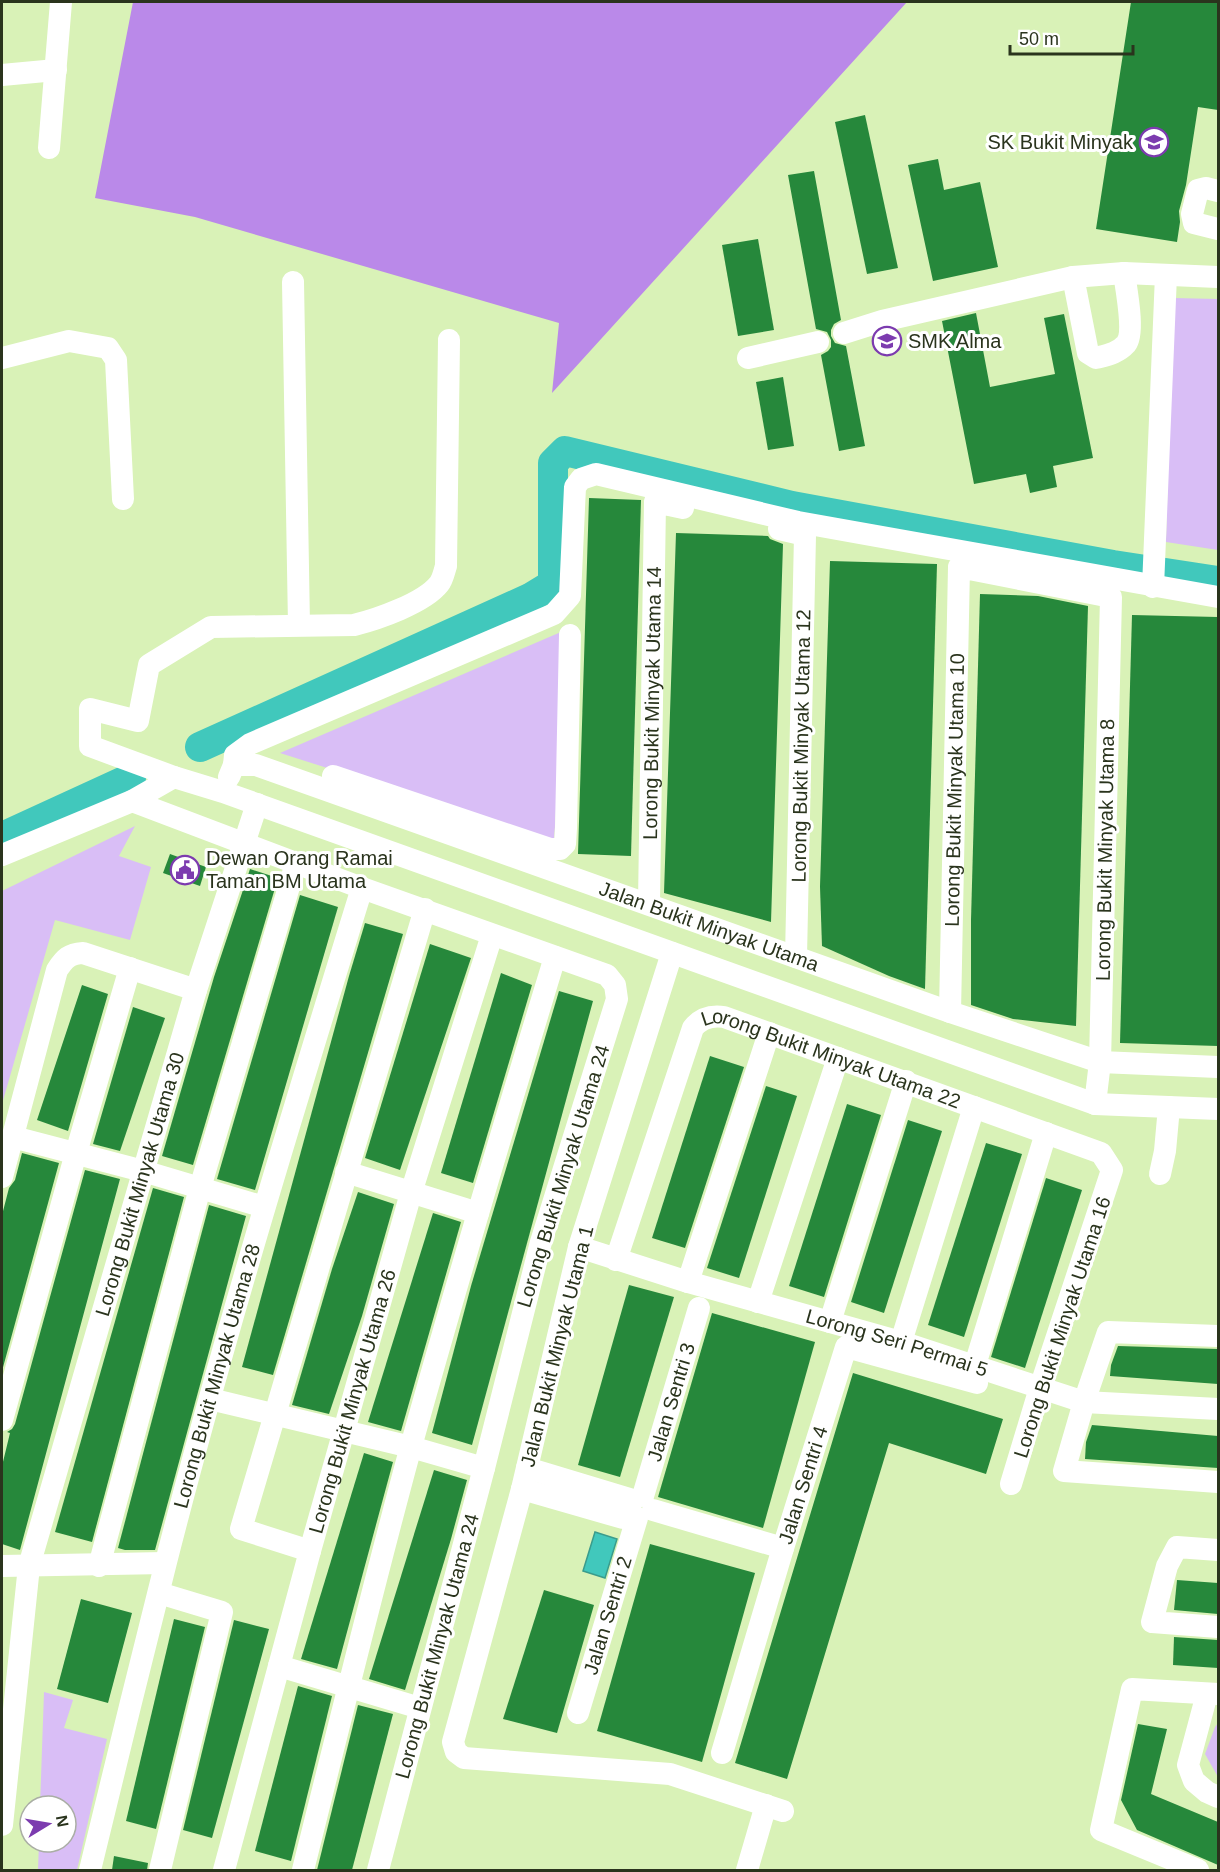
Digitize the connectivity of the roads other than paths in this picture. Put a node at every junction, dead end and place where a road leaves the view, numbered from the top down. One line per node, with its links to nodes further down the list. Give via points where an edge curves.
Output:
1 (61, 2): 2 (street)
2 (56, 70): 3 (street); 4 (street)
3 (2, 75)
4 (49, 148)
5 (1218, 191): 6 (street, via 1198,190 1192,214 1194,223)
6 (1218, 230)
7 (1124, 273): 8 (street); 10 (street); 10 (street, via 1130,332 1127,343 1096,358 1088,354)
8 (1166, 275): 9 (street); 20 (street)
9 (1218, 277)
10 (1073, 278): 12 (street)
11 (293, 282): 22 (street)
12 (844, 333)
13 (448, 340): 22 (street, via 446,566 441,582 428,595 377,619 354,625)
14 (818, 342): 16 (street)
15 (2, 358): 17 (street, via 69,341 108,348 116,360)
16 (748, 358)
17 (123, 498)
18 (656, 502): 33 (street, Lorong Bukit Minyak Utama 14); 38 (street, Lorong Bukit Minyak Utama 12, via 805,535)
19 (959, 567): 41 (street, Lorong Bukit Minyak Utama 10); 44 (street, Lorong Bukit Minyak Utama 8, via 1111,597)
20 (1154, 573): 21 (street); 24 (street, via 798,522 596,474 581,479 575,487 570,596 554,615 250,744 235,755)
21 (1218, 597)
22 (299, 625): 25 (street, Jalan Bukit Minyak Utama, via 211,627 148,665 138,721 90,709 90,746)
23 (570, 636): 24 (street, via 566,828 565,844 560,849 550,849 284,760)
24 (245, 765): 26 (street); 33 (street, Jalan Bukit Minyak Utama)
25 (174, 777): 26 (street, Jalan Bukit Minyak Utama); 27 (street)
26 (223, 792): 28 (street, Jalan Bukit Minyak Utama)
27 (132, 801): 29 (street, Lorong Bukit Minyak Utama 24); 30 (street)
28 (257, 804): 29 (street, Lorong Bukit Minyak Utama 30); 36 (street, Jalan Bukit Minyak Utama)
29 (244, 843): 31 (street, Lorong Bukit Minyak Utama 24); 40 (street, Lorong Bukit Minyak Utama 30)
30 (2, 855)
31 (296, 863): 32 (street, Lorong Bukit Minyak Utama 24); 59 (street)
32 (362, 888): 34 (street, Lorong Bukit Minyak Utama 24); 61 (street, Lorong Bukit Minyak Utama 28)
33 (649, 903): 38 (street, Jalan Bukit Minyak Utama)
34 (425, 909): 35 (street, Lorong Bukit Minyak Utama 24); 56 (street)
35 (492, 935): 37 (street, Lorong Bukit Minyak Utama 24); 60 (street, Lorong Bukit Minyak Utama 26)
36 (672, 953): 47 (street, Jalan Bukit Minyak Utama); 64 (street, Jalan Bukit Minyak Utama 1)
37 (555, 957): 62 (street); 63 (street, Lorong Bukit Minyak Utama 24, via 607,975 615,985 617,999)
38 (796, 957): 41 (street, Jalan Bukit Minyak Utama)
39 (130, 968): 40 (street); 52 (street, via 83,953 64,958 57,970); 53 (street)
40 (196, 990): 55 (street, Lorong Bukit Minyak Utama 30)
41 (950, 1012): 44 (street, Jalan Bukit Minyak Utama)
42 (769, 1033): 43 (street, Lorong Bukit Minyak Utama 22); 65 (street, Lorong Bukit Minyak Utama 22, via 715,1015 693,1028); 66 (street)
43 (838, 1058): 46 (street, Lorong Bukit Minyak Utama 22); 67 (street)
44 (1100, 1062): 45 (street, Jalan Bukit Minyak Utama); 47 (street, Lorong Bukit Minyak Utama 8)
45 (1218, 1067)
46 (906, 1081): 48 (street, Lorong Bukit Minyak Utama 22); 69 (street)
47 (1095, 1104): 49 (street, Jalan Bukit Minyak Utama)
48 (974, 1107): 51 (street, Lorong Bukit Minyak Utama 22); 71 (street)
49 (1169, 1107): 50 (street, Jalan Bukit Minyak Utama); 57 (street)
50 (1218, 1109)
51 (1046, 1133): 54 (street, Lorong Bukit Minyak Utama 22); 72 (street)
52 (13, 1137): 53 (street); 58 (street)
53 (76, 1153): 55 (street); 78 (street)
54 (1107, 1161): 73 (street, Lorong Bukit Minyak Utama 16)
55 (143, 1172): 59 (street); 91 (street, Lorong Bukit Minyak Utama 30)
56 (346, 1172): 60 (street); 77 (street)
57 (1160, 1174)
58 (2, 1177)
59 (200, 1188): 61 (street); 92 (street)
60 (411, 1193): 62 (street); 79 (street, Lorong Bukit Minyak Utama 26)
61 (264, 1207): 74 (street, Lorong Bukit Minyak Utama 28)
62 (478, 1213): 80 (street)
63 (543, 1236): 64 (street, Lorong Seri Permai 5); 81 (street, Lorong Bukit Minyak Utama 24)
64 (579, 1248): 65 (street, Lorong Seri Permai 5); 82 (street, Jalan Bukit Minyak Utama 1)
65 (616, 1260): 66 (street, Lorong Seri Permai 5)
66 (688, 1282): 67 (street, Lorong Seri Permai 5)
67 (758, 1302): 69 (street, Lorong Seri Permai 5)
68 (699, 1308): 85 (street, Jalan Sentri 3)
69 (830, 1322): 71 (street, Lorong Seri Permai 5)
70 (1218, 1336): 75 (street, via 1108,1332)
71 (901, 1342): 72 (street, Lorong Seri Permai 5)
72 (976, 1374): 73 (street, Lorong Seri Permai 5); 86 (street, Jalan Sentri 4, via 846,1347)
73 (1040, 1388): 75 (street, Lorong Seri Permai 5); 84 (street, Lorong Bukit Minyak Utama 16)
74 (210, 1400): 77 (street); 89 (street, Lorong Bukit Minyak Utama 28)
75 (1083, 1402): 76 (street, Lorong Seri Permai 5); 83 (street, via 1064,1471)
76 (1218, 1409)
77 (275, 1416): 79 (street); 88 (street, via 241,1529)
78 (2, 1420)
79 (345, 1432): 80 (street); 88 (street, Lorong Bukit Minyak Utama 26)
80 (411, 1448): 81 (street); 96 (street)
81 (484, 1468): 98 (street, Lorong Bukit Minyak Utama 24)
82 (524, 1479): 85 (street); 108 (street, Jalan Bukit Minyak Utama 1, via 453,1742 456,1752 464,1758 670,1774 775,1808)
83 (1218, 1482)
84 (1011, 1484)
85 (640, 1507): 86 (street); 99 (street, Jalan Sentri 2)
86 (783, 1548): 100 (street, Jalan Sentri 4)
87 (1218, 1550): 94 (street, via 1177,1547 1167,1566 1152,1622)
88 (310, 1551): 95 (street, Lorong Bukit Minyak Utama 26)
89 (165, 1563): 92 (street); 93 (street, Lorong Bukit Minyak Utama 28)
90 (2, 1566): 91 (street)
91 (29, 1566): 92 (street); 102 (street, Lorong Bukit Minyak Utama 30)
92 (99, 1566)
93 (159, 1593): 103 (street, Lorong Bukit Minyak Utama 28); 104 (street, via 222,1612)
94 (1218, 1627)
95 (279, 1666): 96 (street); 105 (street, Lorong Bukit Minyak Utama 26)
96 (349, 1687): 98 (street); 106 (street)
97 (1213, 1694): 101 (street, via 1188,1765 1194,1781); 109 (street, via 1132,1689 1101,1830)
98 (420, 1708): 107 (street, Lorong Bukit Minyak Utama 24)
99 (578, 1713)
100 (722, 1753)
101 (1218, 1797)
102 (2, 1825)
103 (90, 1870)
104 (160, 1870)
105 (224, 1870)
106 (303, 1870)
107 (378, 1870)
108 (747, 1870)
109 (1198, 1870)

